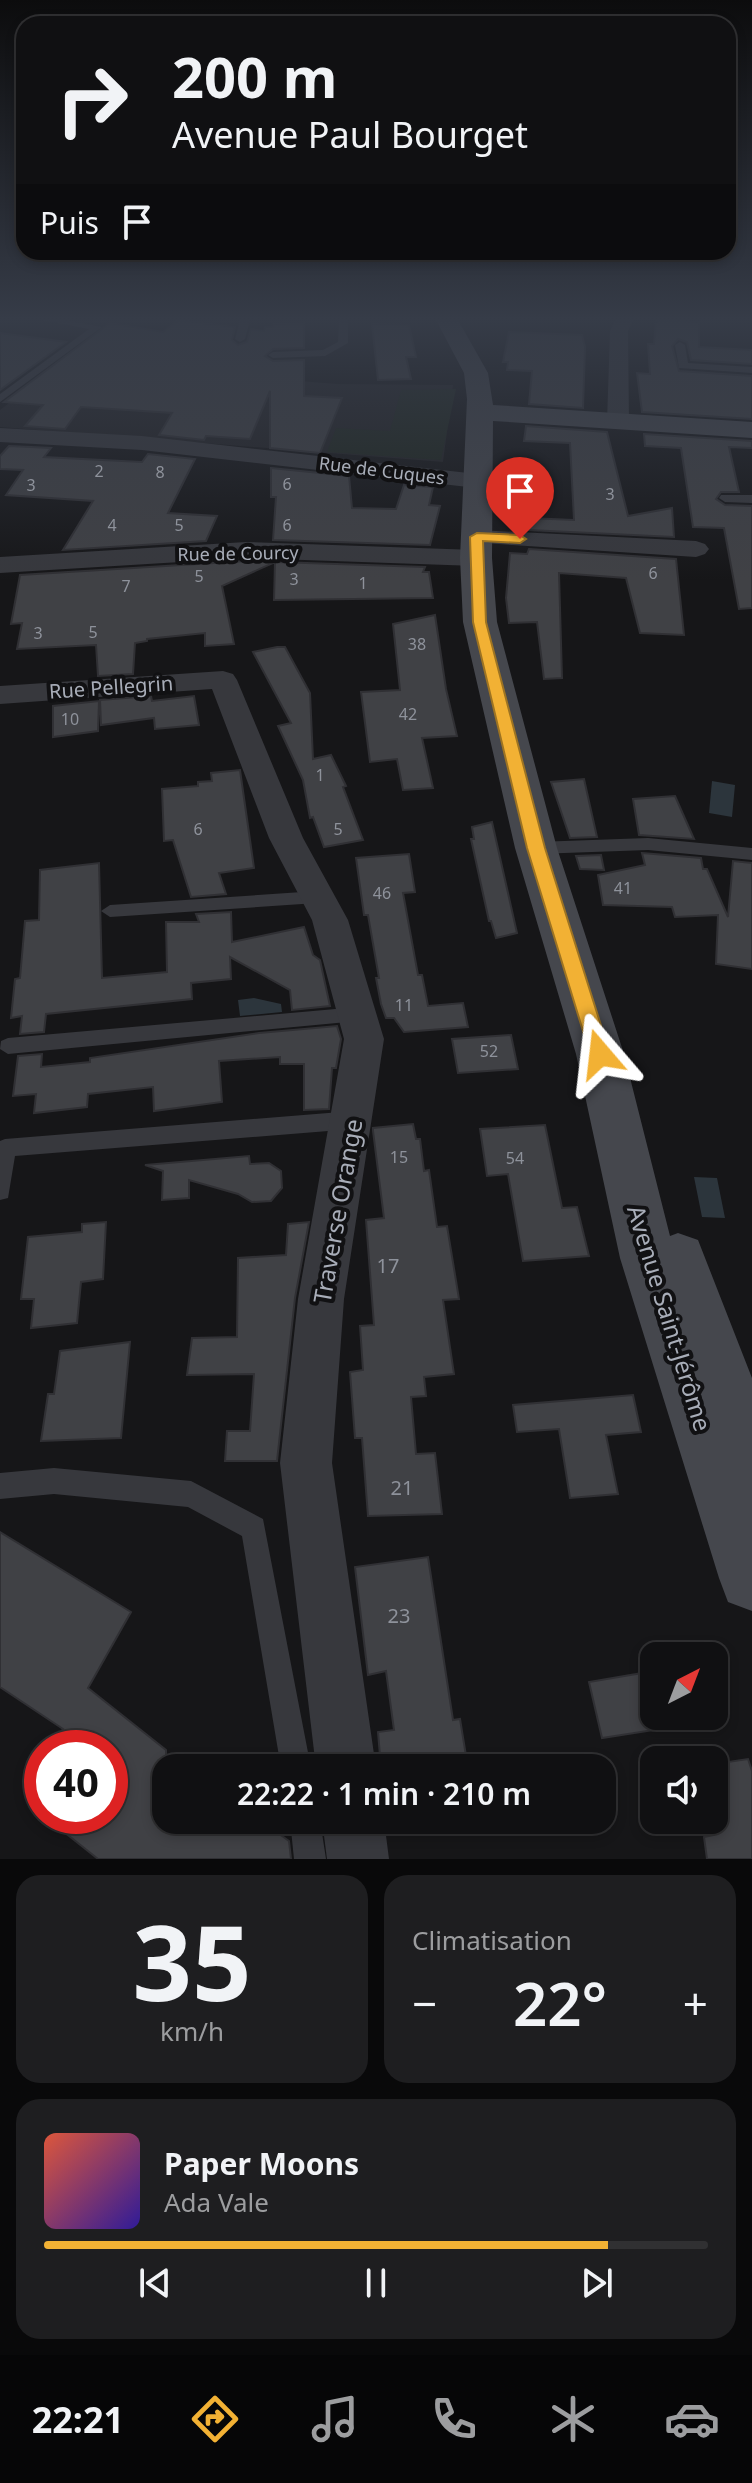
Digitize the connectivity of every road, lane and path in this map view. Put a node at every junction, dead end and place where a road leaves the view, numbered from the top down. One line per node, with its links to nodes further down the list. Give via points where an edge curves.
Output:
1 (479, 407): 3 (street, Avenue Saint-Jérôme)
2 (618, 407): 4 (street)
3 (480, 412): 4 (street); 7 (street, Avenue Saint-Jérôme)
4 (618, 422): 5 (street)
5 (752, 430)
6 (0, 435): 7 (street, Rue de Cuques, via 142,443)
7 (477, 481): 10 (street, Avenue Saint-Jérôme)
8 (725, 498): 9 (lane)
9 (752, 499)
10 (476, 548): 11 (street, Rue de Courcy); 12 (street, Rue de Courcy, via 246,550); 15 (street, Avenue Saint-Jérôme, via 480,622)
11 (696, 549)
12 (0, 565)
13 (223, 680): 14 (street, Rue Pellegrin); 17 (street, Traverse Orange, via 286,838)
14 (0, 695)
15 (536, 848): 16 (lane, via 648,844); 21 (street, Avenue Saint-Jérôme)
16 (752, 854)
17 (317, 897): 18 (lane); 19 (street, Traverse Orange, via 339,944)
18 (110, 911)
19 (358, 1014): 20 (lane); 22 (street, Traverse Orange, via 364,1039)
20 (8, 1046)
21 (600, 1054): 24 (street, Avenue Saint-Jérôme); 26 (street, Avenue Saint-Jérôme, via 648,1258)
22 (353, 1120): 23 (lane, via 5,1148); 28 (street, Traverse Orange, via 321,1299 306,1463)
23 (0, 1191)
24 (752, 1459)
25 (0, 1486): 27 (lane, via 54,1481 191,1494 254,1528)
26 (752, 1578)
27 (294, 1754)
28 (344, 1754)
29 (307, 1834): 31 (lane)
30 (355, 1834): 32 (street)
31 (310, 1859)
32 (358, 1859)

